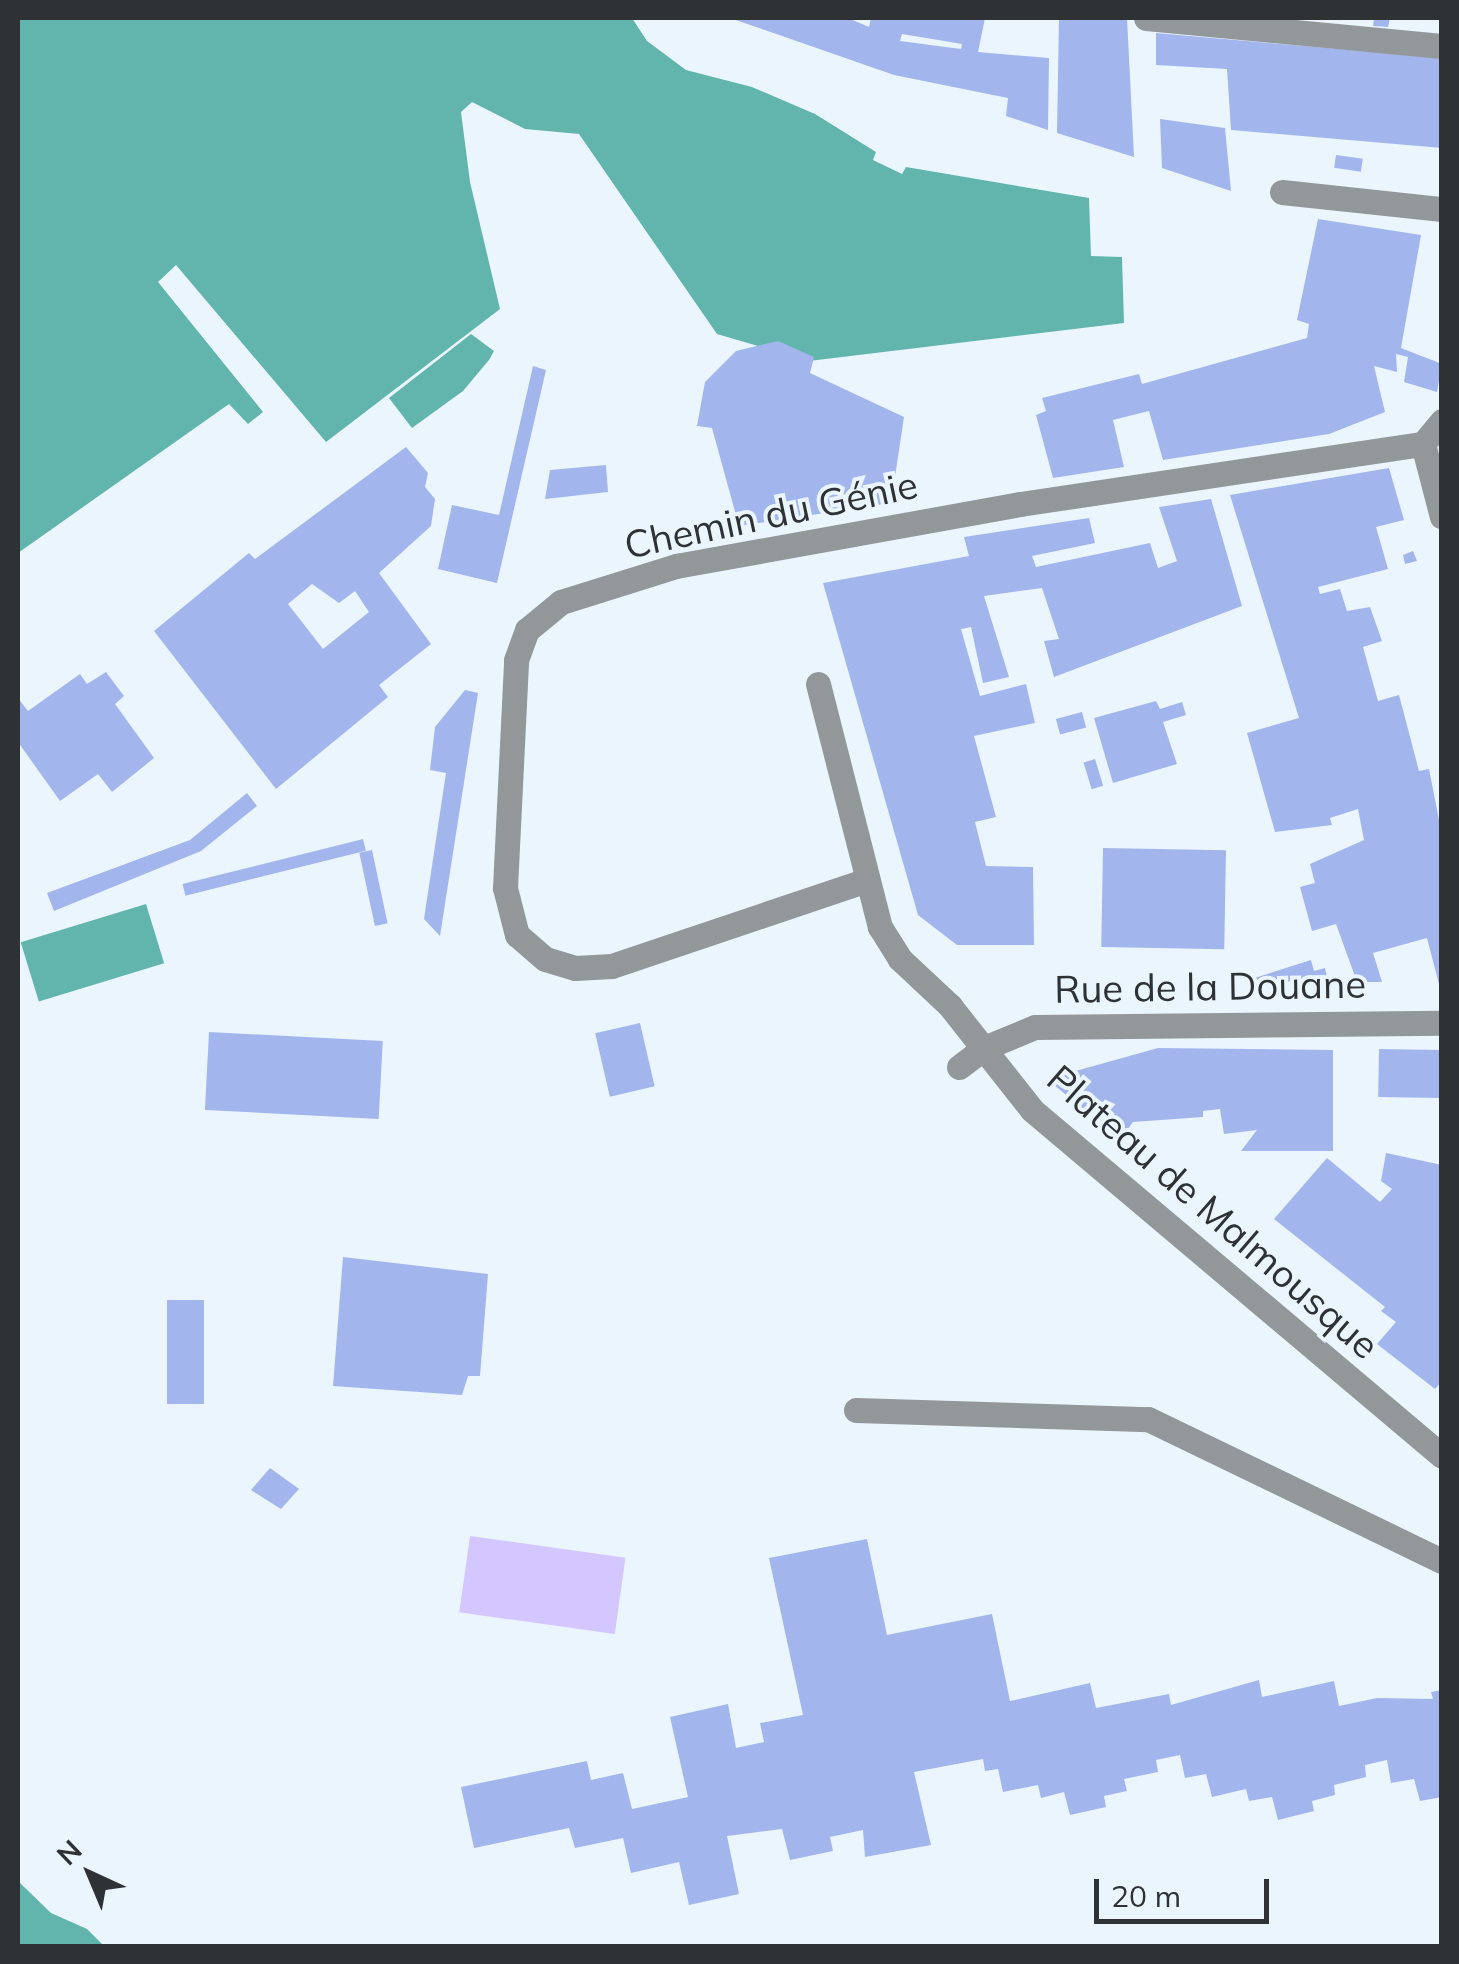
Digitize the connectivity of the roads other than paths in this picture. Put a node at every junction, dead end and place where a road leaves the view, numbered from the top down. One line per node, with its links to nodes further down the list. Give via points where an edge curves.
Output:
1 (1146, 18): 2 (street)
2 (1442, 46)
3 (1282, 192): 4 (street)
4 (1442, 209)
5 (1442, 421): 6 (street)
6 (1423, 444): 7 (street); 9 (street, Chemin du Génie, via 1020,504 676,566 562,602 527,630 516,660 505,888 517,935 545,959 575,968 612,966)
7 (1442, 518)
8 (818, 684): 9 (street, Plateau de Malmousque)
9 (867, 880): 11 (street, Plateau de Malmousque, via 880,928 900,959)
10 (1442, 1022): 11 (street, Rue de la Douane, via 1080,1023 1023,1029)
11 (984, 1048): 12 (street, Rue de la Douane); 14 (street, Plateau de Malmousque, via 1032,1110)
12 (959, 1068)
13 (856, 1410): 15 (street, via 1148,1419)
14 (1442, 1456)
15 (1442, 1561)

